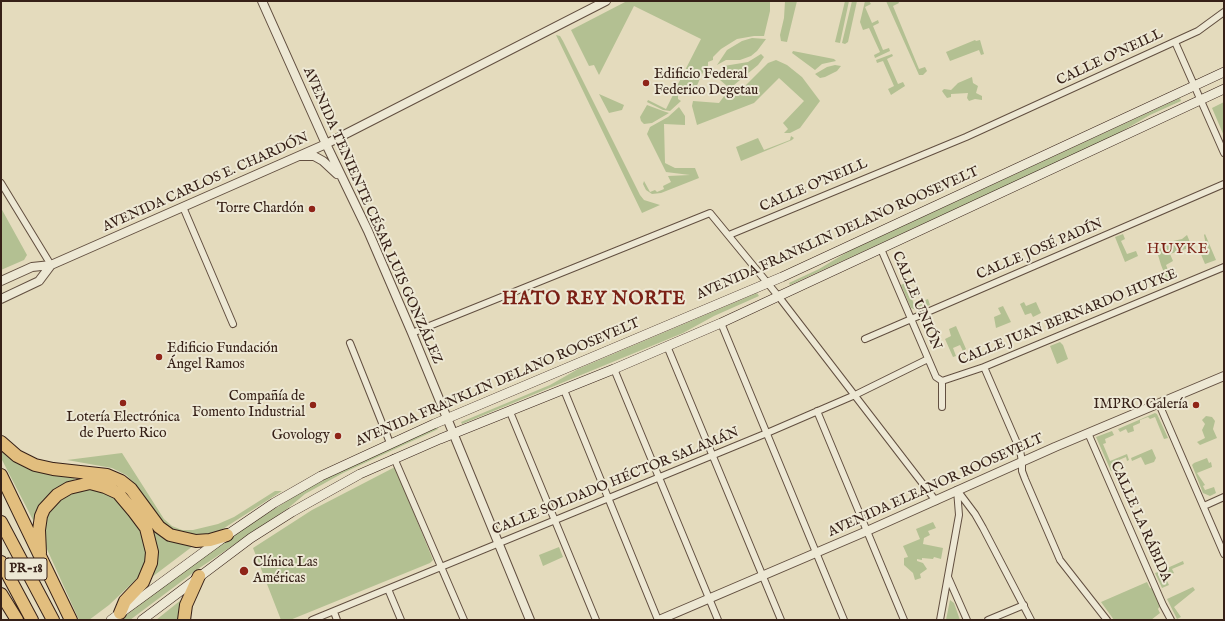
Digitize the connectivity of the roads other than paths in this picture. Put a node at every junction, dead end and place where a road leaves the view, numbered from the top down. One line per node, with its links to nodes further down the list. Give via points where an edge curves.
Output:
1 (262, 1): 9 (street, AVENIDA TENIENTE CÉSAR LUIS GONZÁLEZ)
2 (606, 1): 9 (street, AVENIDA CARLOS E. CHARDÓN)
3 (1224, 12): 4 (street, CALLE O'NEILL, via 1198,31)
4 (1175, 42): 6 (street); 16 (street, CALLE O'NEILL, via 966,137)
5 (1224, 72): 6 (main road, AVENIDA FRANKLIN DELANO ROOSEVELT)
6 (1195, 85): 8 (street); 21 (main road, AVENIDA FRANKLIN DELANO ROOSEVELT)
7 (1224, 89): 8 (main road, AVENIDA FRANKLIN DELANO ROOSEVELT)
8 (1201, 100): 10 (street); 17 (main road, AVENIDA FRANKLIN DELANO ROOSEVELT)
9 (326, 144): 11 (street, AVENIDA CARLOS E. CHARDÓN); 13 (street, AVENIDA TENIENTE CÉSAR LUIS GONZÁLEZ)
10 (1224, 153)
11 (298, 156): 13 (street, via 314,156 323,161); 15 (street, AVENIDA CARLOS E. CHARDÓN)
12 (1, 183): 18 (street)
13 (345, 183): 27 (street, AVENIDA TENIENTE CÉSAR LUIS GONZÁLEZ)
14 (1224, 184): 24 (street, CALLE JOSÉ PADÍN)
15 (184, 207): 18 (street, AVENIDA CARLOS E. CHARDÓN); 26 (street)
16 (729, 235): 21 (street); 27 (street, via 712,214 706,213)
17 (881, 249): 22 (main road, AVENIDA FRANKLIN DELANO ROOSEVELT); 24 (street, CALLE UNIÓN)
18 (51, 266): 20 (street, AVENIDA CARLOS E. CHARDÓN, via 32,267); 23 (street, AVENIDA CARLOS E. CHARDÓN, via 39,281)
19 (1224, 267): 32 (street, CALLE JUAN BERNARDO HUYKE)
20 (1, 281)
21 (768, 283): 22 (street); 42 (main road, AVENIDA FRANKLIN DELANO ROOSEVELT)
22 (779, 296): 25 (main road, AVENIDA FRANKLIN DELANO ROOSEVELT); 37 (street)
23 (1, 299)
24 (910, 319): 28 (street, CALLE JOSÉ PADÍN); 31 (street, CALLE UNIÓN)
25 (721, 323): 30 (main road, AVENIDA FRANKLIN DELANO ROOSEVELT); 43 (street)
26 (233, 324)
27 (412, 333): 42 (street, AVENIDA TENIENTE CÉSAR LUIS GONZÁLEZ)
28 (865, 339)
29 (350, 343): 47 (street)
30 (668, 346): 33 (main road, AVENIDA FRANKLIN DELANO ROOSEVELT); 48 (street)
31 (928, 359): 35 (street, CALLE UNIÓN, via 936,377); 37 (street, CALLE SOLDADO HÉCTOR SALAMÁN)
32 (984, 367): 35 (street, CALLE JUAN BERNARDO HUYKE); 50 (street, via 1020,450)
33 (614, 369): 36 (main road, AVENIDA FRANKLIN DELANO ROOSEVELT); 52 (street)
34 (1224, 376): 38 (street, AVENIDA ELEANOR ROOSEVELT)
35 (942, 381): 39 (street)
36 (564, 390): 41 (main road, AVENIDA FRANKLIN DELANO ROOSEVELT); 55 (street)
37 (855, 395): 40 (street, CALLE SOLDADO HÉCTOR SALAMÁN); 56 (street)
38 (1159, 404): 44 (street, AVENIDA ELEANOR ROOSEVELT); 57 (street)
39 (942, 407)
40 (817, 411): 43 (street, CALLE SOLDADO HÉCTOR SALAMÁN); 60 (street)
41 (510, 412): 45 (main road, AVENIDA FRANKLIN DELANO ROOSEVELT); 58 (street)
42 (446, 419): 45 (street, AVENIDA TENIENTE CÉSAR LUIS GONZÁLEZ); 47 (main road, AVENIDA FRANKLIN DELANO ROOSEVELT)
43 (767, 433): 48 (street, CALLE SOLDADO HÉCTOR SALAMÁN); 64 (street)
44 (1088, 433): 50 (street, AVENIDA ELEANOR ROOSEVELT); 101 (street, CALLE LA RÁBIDA)
45 (453, 435): 49 (main road, AVENIDA FRANKLIN DELANO ROOSEVELT); 62 (street, AVENIDA TENIENTE CÉSAR LUIS GONZÁLEZ)
46 (1, 442): 61 (highway, via 17,456 35,465 107,475 121,481 131,489 159,527 170,535 196,541)
47 (390, 443): 61 (main road, AVENIDA FRANKLIN DELANO ROOSEVELT, via 321,476 274,503)
48 (713, 455): 52 (street, CALLE SOLDADO HÉCTOR SALAMÁN); 68 (street)
49 (394, 458): 67 (street); 69 (main road, AVENIDA FRANKLIN DELANO ROOSEVELT, via 292,512)
50 (1022, 462): 53 (street, AVENIDA ELEANOR ROOSEVELT); 100 (street, via 1023,475 1060,560)
51 (1, 475): 63 (highway)
52 (659, 477): 55 (street, CALLE SOLDADO HÉCTOR SALAMÁN); 73 (street)
53 (957, 490): 56 (street, AVENIDA ELEANOR ROOSEVELT); 70 (street, via 959,515); 74 (street, via 975,514)
54 (1224, 497): 57 (street)
55 (608, 498): 58 (street, CALLE SOLDADO HÉCTOR SALAMÁN); 91 (street)
56 (936, 501): 60 (street, AVENIDA ELEANOR ROOSEVELT)
57 (1204, 506): 65 (street)
58 (554, 520): 62 (street, CALLE SOLDADO HÉCTOR SALAMÁN); 90 (street)
59 (1, 522): 79 (highway, PR-18)
60 (867, 531): 64 (street, AVENIDA ELEANOR ROOSEVELT); 95 (street)
61 (227, 535): 78 (main road, AVENIDA FRANKLIN DELANO ROOSEVELT)
62 (498, 544): 67 (street, CALLE SOLDADO HÉCTOR SALAMÁN); 89 (street, AVENIDA TENIENTE CÉSAR LUIS GONZÁLEZ)
63 (40, 553): 77 (highway); 78 (highway, via 41,516 57,495 77,485 90,484 118,493 146,528 152,557 143,582 125,601)
64 (816, 553): 68 (street, AVENIDA ELEANOR ROOSEVELT); 94 (street)
65 (1224, 554)
66 (1, 562): 82 (highway, PR-18)
67 (442, 567): 71 (street, CALLE SOLDADO HÉCTOR SALAMÁN); 88 (street)
68 (763, 575): 73 (street, AVENIDA ELEANOR ROOSEVELT); 93 (street)
69 (199, 576): 83 (main road, AVENIDA FRANKLIN DELANO ROOSEVELT); 84 (highway, via 186,605)
70 (948, 577): 96 (street); 97 (street)
71 (388, 589): 76 (street, CALLE SOLDADO HÉCTOR SALAMÁN); 87 (street)
72 (1, 594): 81 (highway)
73 (709, 598): 91 (street, AVENIDA ELEANOR ROOSEVELT); 92 (street)
74 (1024, 605): 98 (street); 99 (street)
75 (1, 610): 80 (highway)
76 (334, 612): 85 (street, CALLE SOLDADO HÉCTOR SALAMÁN); 86 (street)
77 (69, 615)
78 (115, 617)
79 (52, 618)
80 (10, 620)
81 (17, 620)
82 (32, 620)
83 (142, 620)
84 (184, 620)
85 (312, 620)
86 (337, 620)
87 (401, 620)
88 (464, 620)
89 (530, 620)
90 (596, 620)
91 (658, 620)
92 (718, 620)
93 (781, 620)
94 (844, 620)
95 (904, 620)
96 (940, 620)
97 (966, 620)
98 (988, 620)
99 (1031, 620)
100 (1107, 620)
101 (1171, 620)

